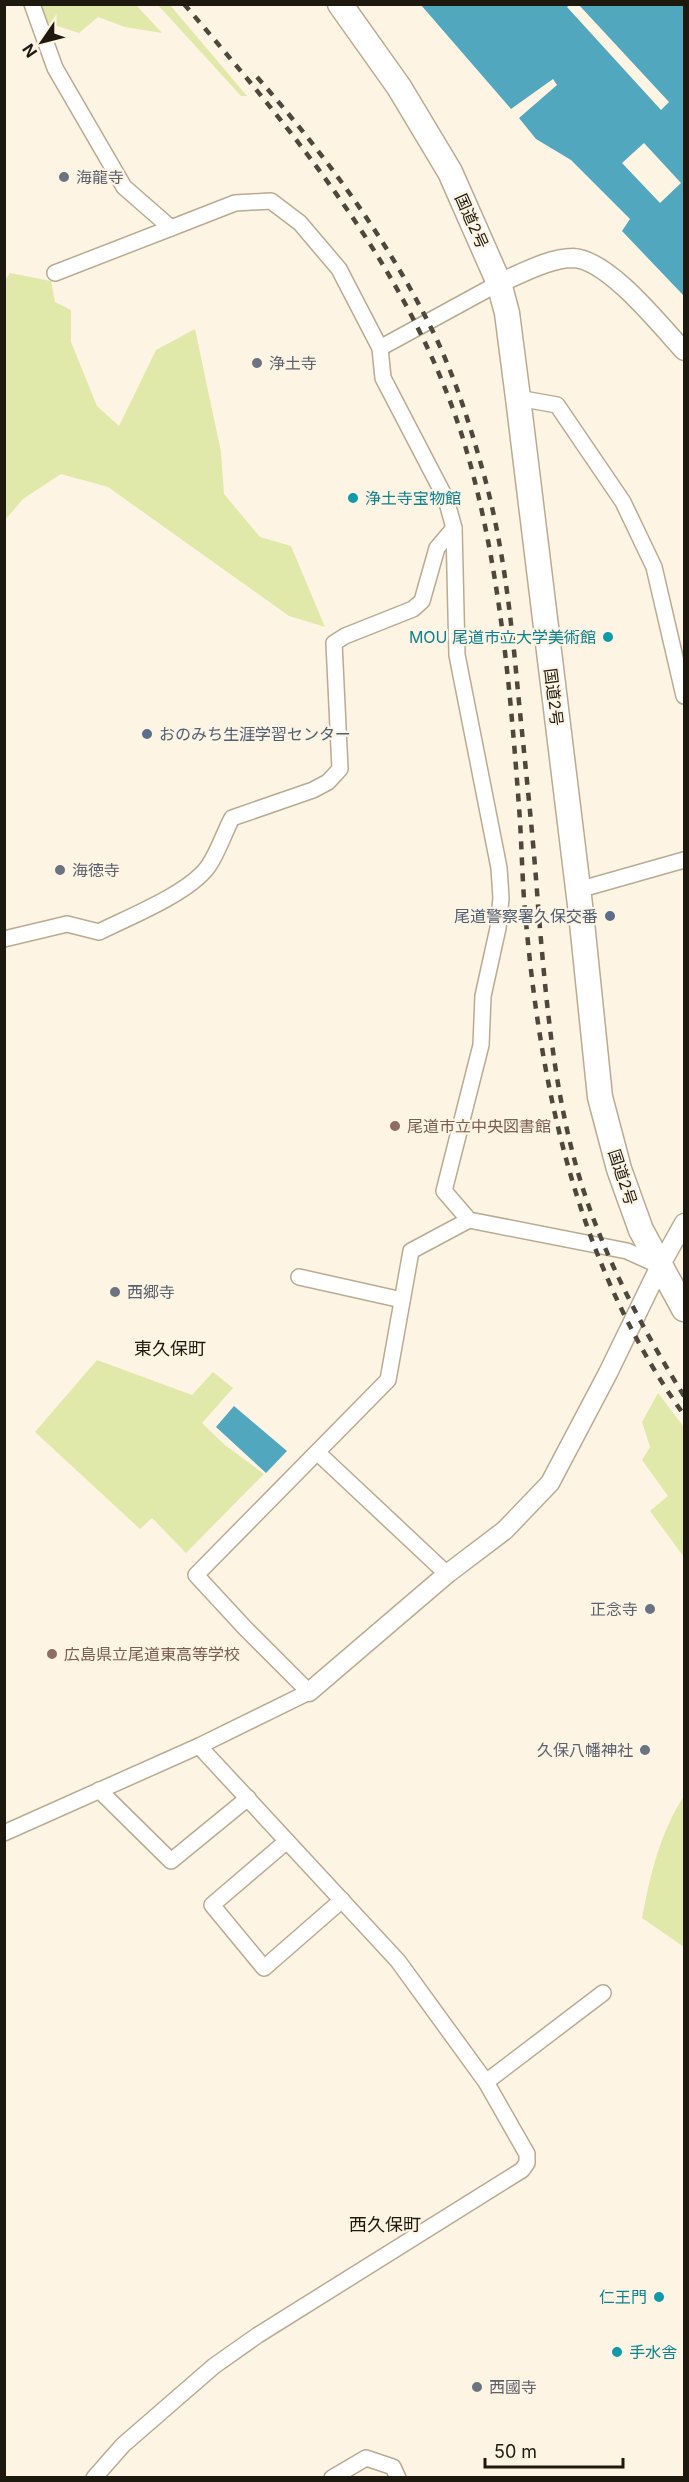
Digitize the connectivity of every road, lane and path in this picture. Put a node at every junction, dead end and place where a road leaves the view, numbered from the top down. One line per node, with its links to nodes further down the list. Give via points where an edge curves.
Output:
1 (32, 4): 3 (street, via 55,68 124,187)
2 (340, 4): 5 (highway, 国道2号, via 399,87 450,172)
3 (171, 228): 4 (street); 6 (street, via 235,203 271,201 300,223 339,270)
4 (55, 273)
5 (499, 283): 6 (street); 7 (street, via 574,258 597,265 621,284); 8 (highway, 国道2号, via 507,313)
6 (380, 348): 9 (street, via 383,378 446,499)
7 (684, 351)
8 (518, 398): 10 (street, via 557,405 623,502 654,567); 12 (highway, 国道2号)
9 (454, 528): 13 (street, via 437,548 422,601 413,609 333,643 340,769 328,782 232,818 208,867 197,878 99,932 67,924); 14 (street, via 457,655 501,890 498,928 483,996 481,1045 444,1191)
10 (684, 696)
11 (684, 860): 12 (street)
12 (578, 890): 16 (highway, 国道2号, via 600,1098 641,1230)
13 (4, 939)
14 (469, 1220): 16 (street, via 627,1251); 18 (street, via 411,1251)
15 (684, 1222): 16 (street)
16 (672, 1255): 19 (highway, 国道2号); 21 (street, via 550,1483 505,1530)
17 (299, 1277): 18 (street)
18 (402, 1300): 20 (street, via 388,1380)
19 (684, 1310)
20 (318, 1453): 21 (street); 22 (street, via 196,1575)
21 (447, 1574): 22 (street)
22 (309, 1692): 23 (street)
23 (199, 1746): 24 (street); 25 (street)
24 (99, 1791): 25 (street, via 171,1861); 26 (street)
25 (248, 1798): 27 (street)
26 (4, 1833)
27 (287, 1841): 28 (street); 28 (street, via 212,1905 264,1968)
28 (342, 1900): 30 (street, via 398,1961)
29 (603, 1993): 30 (street)
30 (486, 2082): 31 (street, via 527,2154 522,2170 258,2334 214,2366 123,2445)
31 (94, 2478)
32 (332, 2478): 33 (street, via 366,2458 393,2467)
33 (398, 2478)

